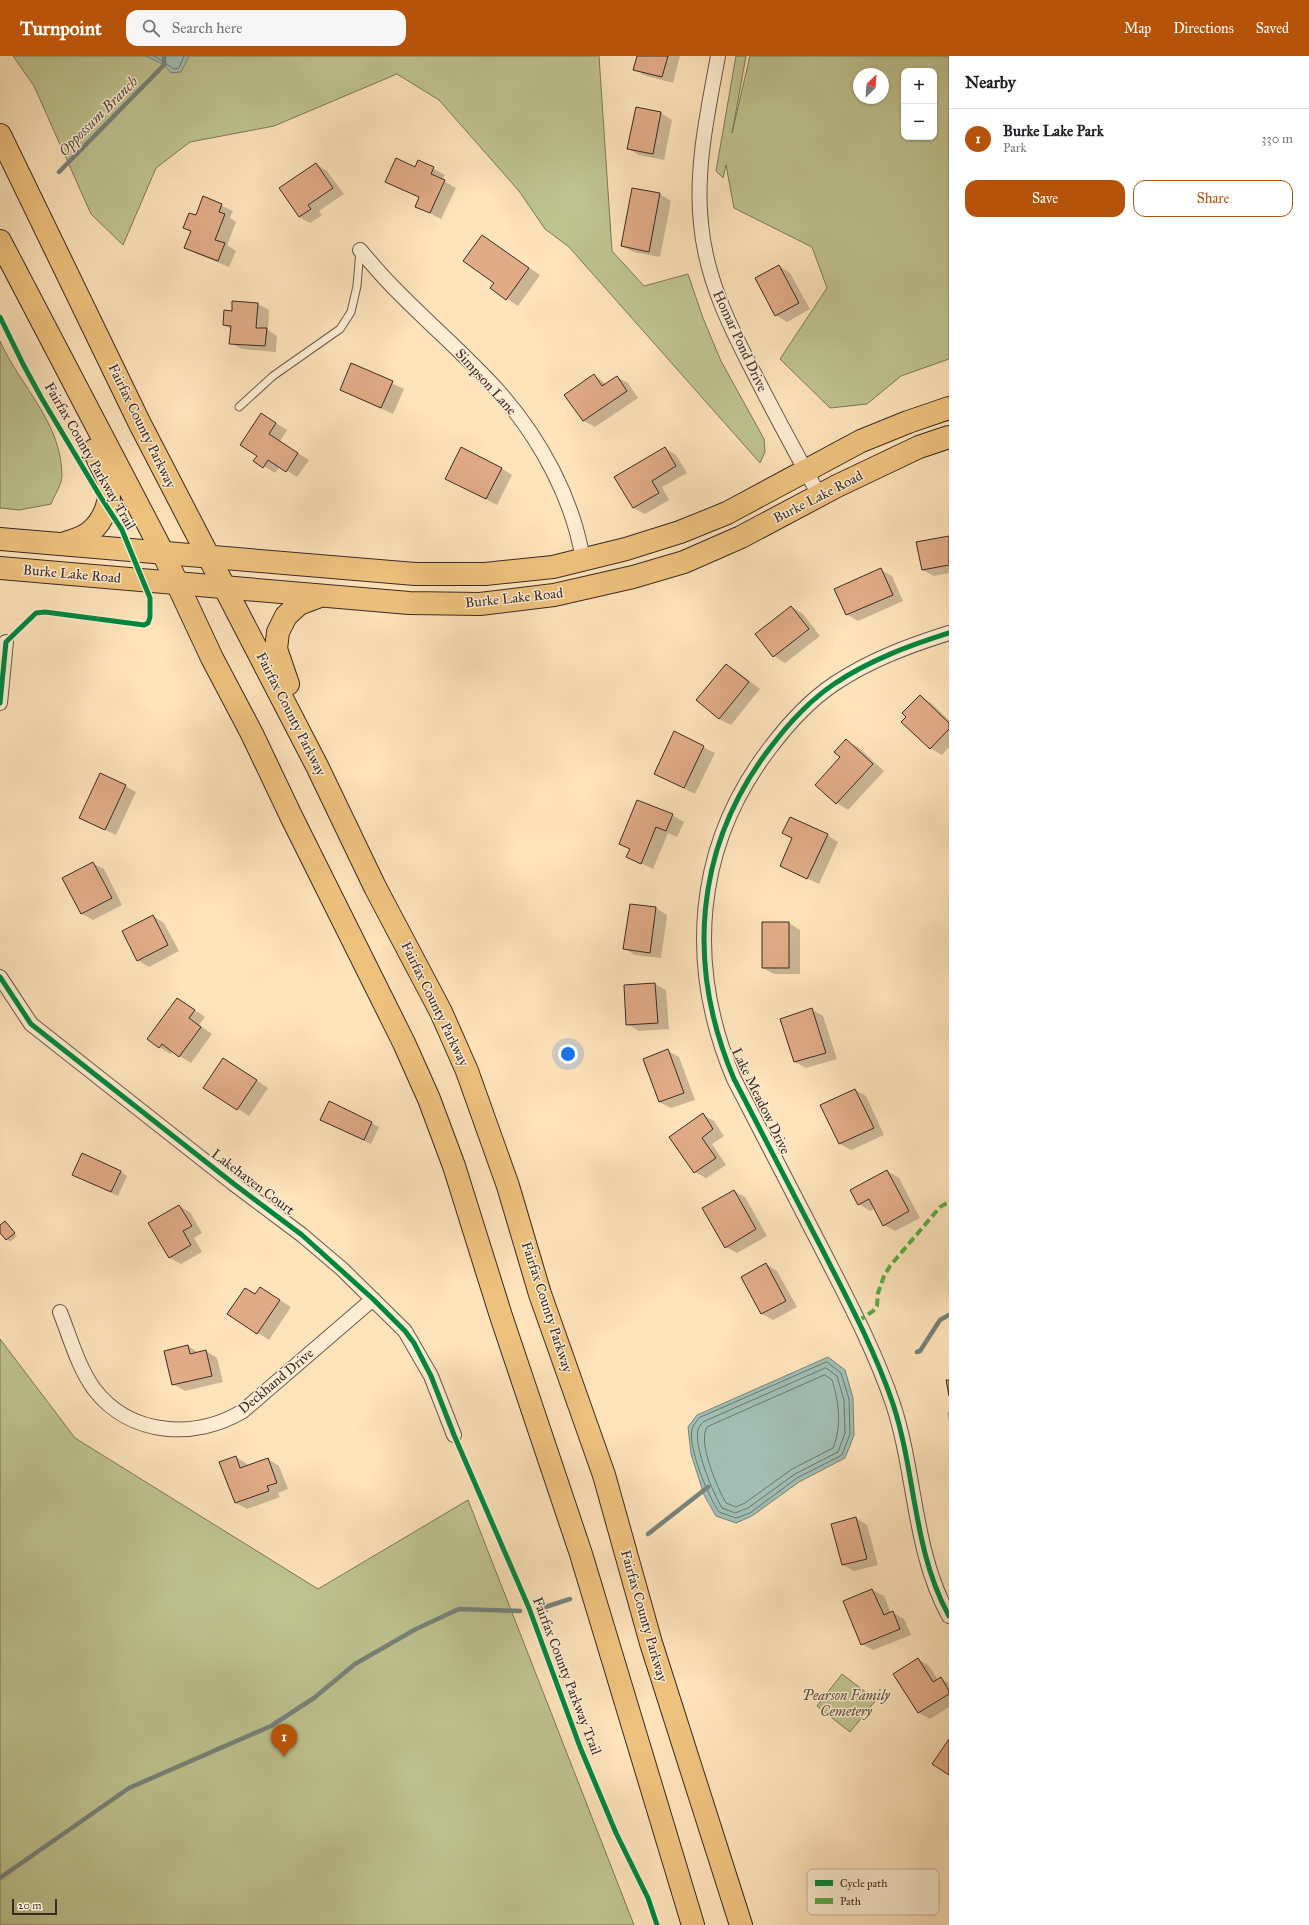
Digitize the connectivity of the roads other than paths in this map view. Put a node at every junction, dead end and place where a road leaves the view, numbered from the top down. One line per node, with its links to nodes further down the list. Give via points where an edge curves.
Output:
1 (718, 56): 9 (street, Homar Pond Drive, via 701,159 699,202 703,244 713,283 729,324)
2 (0, 135): 14 (main road, Fairfax County Parkway, via 140,424)
3 (0, 241): 5 (main road)
4 (360, 250): 6 (lane, via 357,286 351,312 340,329 273,376); 15 (street, Simpson Lane, via 394,288 501,394 537,442 570,504 580,538)
5 (66, 370): 12 (main road, via 108,482 109,494 101,519 90,532); 13 (main road)
6 (238, 407)
7 (949, 408): 9 (main road, Burke Lake Road, via 861,442)
8 (949, 437): 10 (main road, Burke Lake Road, via 919,448)
9 (805, 470): 10 (street, Homar Pond Drive); 15 (main road, Burke Lake Road, via 727,513 687,530)
10 (819, 495): 19 (main road, Burke Lake Road, via 741,537 684,562 554,595 480,604 409,603)
11 (0, 539): 12 (main road, Burke Lake Road)
12 (62, 544): 13 (main road, Burke Lake Road)
13 (163, 553): 14 (main road, Burke Lake Road); 17 (main road)
14 (209, 556): 15 (main road, Burke Lake Road, via 414,574 485,574 553,567); 18 (main road, Fairfax County Parkway)
15 (583, 560)
16 (0, 568): 17 (main road, Burke Lake Road)
17 (177, 583): 18 (main road, Burke Lake Road); 29 (main road, via 384,1001 429,1099 454,1166 581,1554)
18 (225, 587): 19 (main road, Burke Lake Road); 23 (main road, Fairfax County Parkway)
19 (320, 596): 23 (main road, via 299,604 286,616 278,632 276,649)
20 (949, 633): 28 (street, Lake Meadow Drive, via 906,646 855,670 814,700 778,737 746,782 724,830 708,885 703,948 712,1017 734,1079 866,1339 892,1403 908,1463 919,1532 928,1566)
21 (6, 642): 22 (street)
22 (0, 703)
23 (317, 766): 30 (main road, Fairfax County Parkway, via 375,887 441,1012 480,1104 508,1186 540,1294 604,1475 650,1643)
24 (0, 977): 25 (street, Lakehaven Court, via 31,1024 234,1184 302,1234)
25 (373, 1299): 26 (street, Deckhand Drive, via 243,1411 208,1426 185,1430 150,1426 123,1414 105,1401 84,1374); 27 (street, Lakehaven Court, via 414,1343 431,1376)
26 (60, 1312)
27 (454, 1435)
28 (949, 1616)
29 (693, 1925)
30 (741, 1925)

